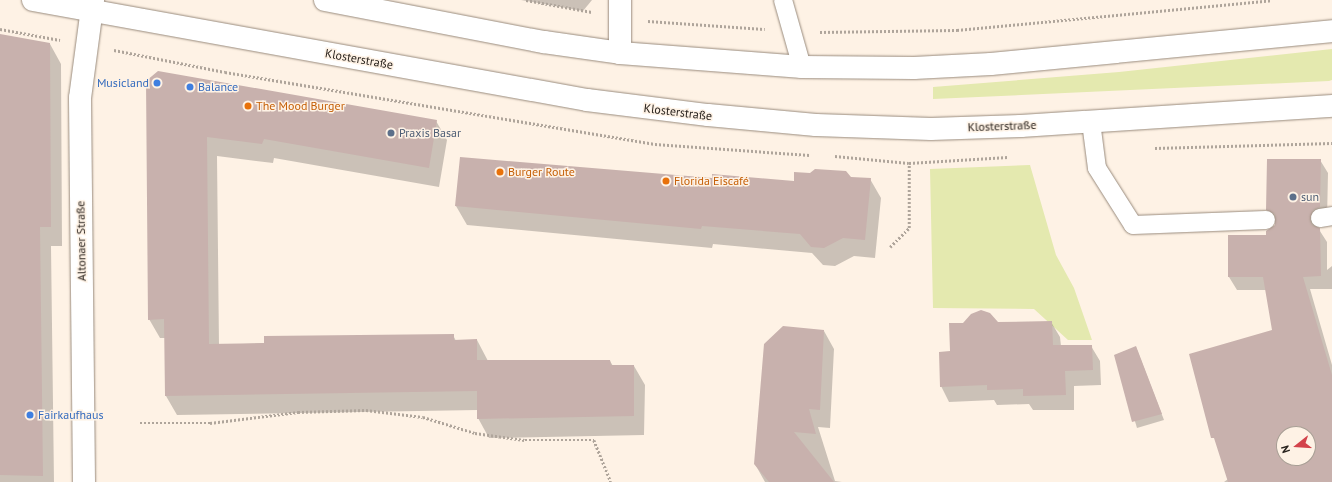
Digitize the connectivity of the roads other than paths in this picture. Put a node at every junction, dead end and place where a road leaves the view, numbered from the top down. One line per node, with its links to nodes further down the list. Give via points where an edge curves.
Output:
1 (33, 0): 5 (main road, Klosterstraße)
2 (324, 0): 7 (main road, via 544,42)
3 (620, 0): 7 (main road)
4 (784, 0): 8 (lane)
5 (92, 5): 10 (main road, Klosterstraße, via 587,100 695,114 816,124 931,129); 12 (main road, Altonaer Straße, via 80,98)
6 (1332, 31): 8 (main road, via 991,64 914,68)
7 (620, 53): 8 (main road)
8 (802, 68)
9 (1332, 106): 10 (main road, Klosterstraße)
10 (1091, 122): 11 (lane, via 1097,168 1133,225)
11 (1266, 220)
12 (84, 482)

